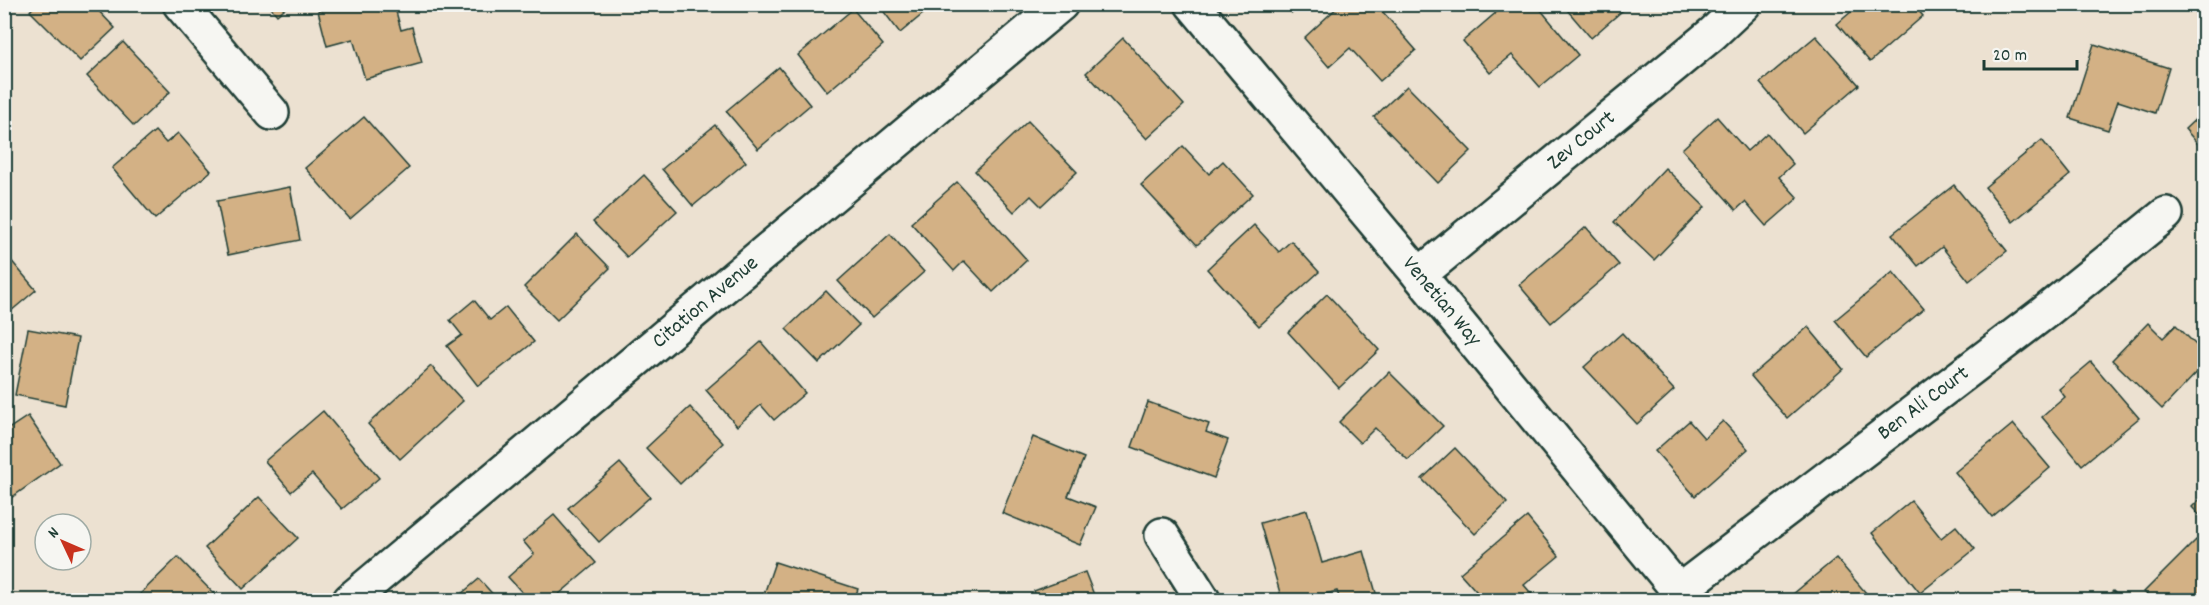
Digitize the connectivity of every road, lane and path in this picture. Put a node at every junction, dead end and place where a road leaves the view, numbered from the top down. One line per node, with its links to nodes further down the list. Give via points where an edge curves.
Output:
1 (180, 4): 5 (street)
2 (1061, 4): 10 (street, Citation Avenue)
3 (1192, 4): 7 (street, Venetian Way)
4 (1744, 4): 7 (street, Zev Court)
5 (272, 113)
6 (2166, 214): 9 (street, Ben Ali Court)
7 (1419, 275): 9 (street, Venetian Way)
8 (1162, 535): 11 (street)
9 (1683, 596)
10 (350, 600)
11 (1203, 600)

